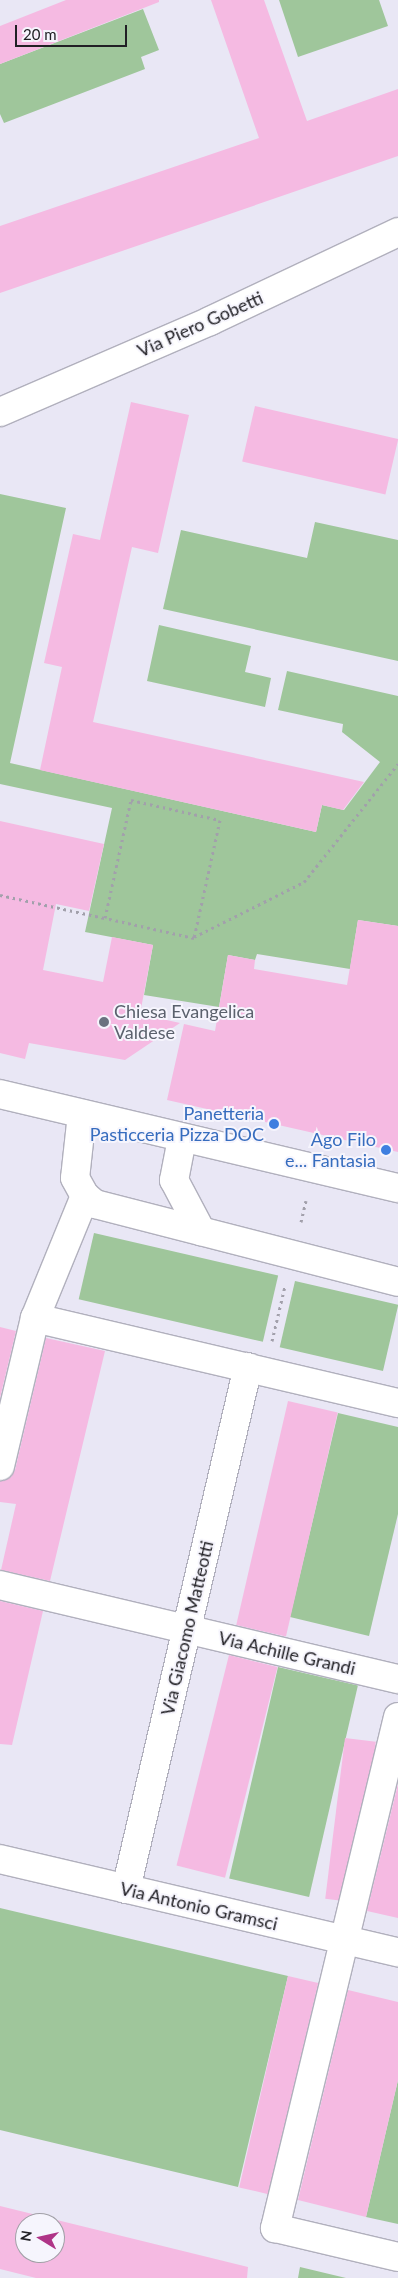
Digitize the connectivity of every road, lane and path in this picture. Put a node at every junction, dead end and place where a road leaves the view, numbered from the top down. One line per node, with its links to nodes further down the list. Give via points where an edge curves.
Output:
1 (398, 232): 2 (street, Via Piero Gobetti, via 210,321)
2 (0, 412)
3 (398, 764): 6 (path, via 304,882)
4 (0, 895): 5 (path)
5 (105, 918): 6 (path); 6 (path, via 132,800 220,820)
6 (194, 938)
7 (0, 1094): 8 (street)
8 (82, 1114): 9 (street); 11 (street, via 75,1178)
9 (182, 1139): 10 (street); 13 (street, via 174,1180)
10 (398, 1188)
11 (85, 1196): 13 (street, via 95,1204); 16 (street)
12 (307, 1198): 14 (path)
13 (201, 1230): 14 (street)
14 (293, 1254): 15 (street); 17 (path)
15 (398, 1282)
16 (35, 1318): 17 (street); 19 (street)
17 (256, 1369): 18 (street); 21 (street, Via Giacomo Matteotti)
18 (398, 1403)
19 (0, 1466)
20 (0, 1585): 21 (street, Via Achille Grandi)
21 (186, 1629): 22 (street, Via Achille Grandi); 25 (street, Via Giacomo Matteotti)
22 (398, 1679)
23 (398, 1717): 26 (street)
24 (0, 1859): 25 (street, Via Antonio Gramsci)
25 (126, 1889): 26 (street, Via Antonio Gramsci)
26 (346, 1941): 27 (street, Via Antonio Gramsci); 28 (street, via 276,2228)
27 (398, 1952)
28 (398, 2257)

